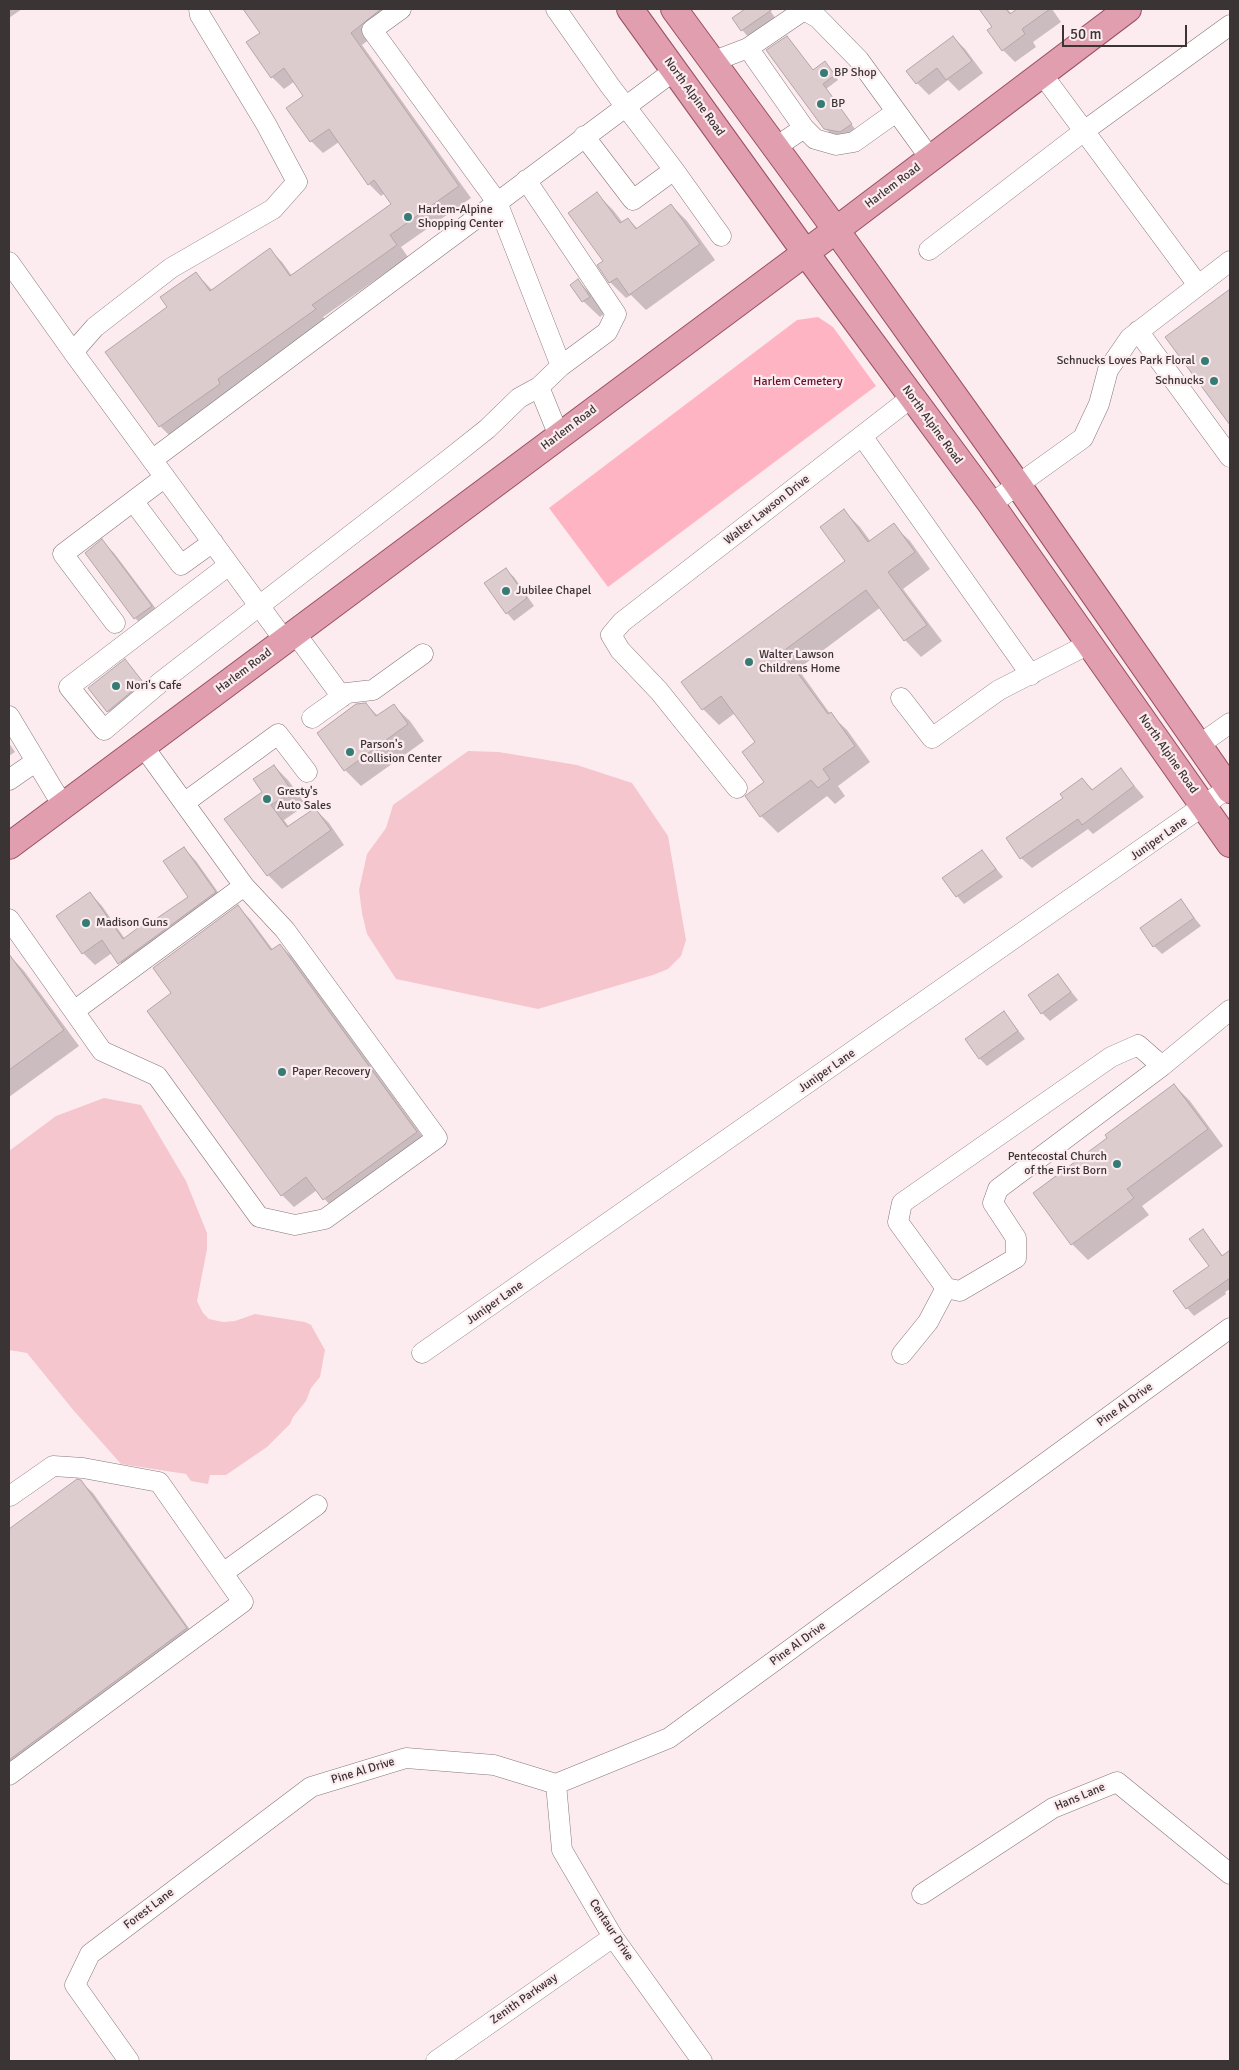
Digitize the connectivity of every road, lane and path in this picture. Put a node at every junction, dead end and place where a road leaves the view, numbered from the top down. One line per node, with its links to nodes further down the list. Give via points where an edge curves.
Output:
1 (199, 9): 30 (street, via 297,182 273,209 171,268 96,327)
2 (401, 9): 21 (street, via 372,30)
3 (556, 9): 12 (street)
4 (630, 9): 10 (main road, North Alpine Road)
5 (674, 9): 9 (main road)
6 (1128, 9): 11 (main road, Harlem Road)
7 (1230, 25): 15 (street)
8 (748, 48): 9 (street); 13 (street, via 804,10 818,18 859,60); 14 (street)
9 (714, 61): 17 (main road)
10 (675, 70): 12 (street); 25 (main road, North Alpine Road)
11 (1042, 74): 15 (street); 18 (main road, Harlem Road)
12 (626, 106): 16 (street); 19 (street)
13 (896, 112): 14 (street, via 854,142 836,145 815,139); 18 (street)
14 (804, 128): 17 (street)
15 (1084, 131): 24 (street); 28 (street)
16 (584, 136): 19 (street, via 632,200); 20 (street)
17 (776, 147): 22 (main road)
18 (930, 158): 22 (main road, Harlem Road)
19 (674, 170): 23 (street)
20 (526, 180): 21 (street); 31 (street, via 616,314 608,332)
21 (497, 202): 31 (street); 37 (street)
22 (836, 230): 25 (main road, Harlem Road); 39 (main road)
23 (721, 236)
24 (929, 250)
25 (805, 252): 33 (main road, North Alpine Road); 34 (main road, Harlem Road)
26 (1230, 261): 28 (street)
27 (9, 262): 30 (street)
28 (1198, 285): 29 (street)
29 (1138, 331): 36 (street); 39 (street, via 1108,370 1099,404 1083,438)
30 (73, 352): 37 (street)
31 (561, 366): 32 (street)
32 (539, 387): 34 (street); 44 (street, via 519,398 487,429)
33 (912, 396): 35 (street, Walter Lawson Drive); 41 (main road, North Alpine Road)
34 (559, 436): 46 (main road, Harlem Road)
35 (862, 436): 49 (street); 60 (street, Walter Lawson Drive, via 622,622 611,635 620,650 659,691)
36 (1230, 457)
37 (152, 460): 38 (street)
38 (165, 477): 40 (street); 42 (street)
39 (1018, 485): 41 (street); 55 (main road)
40 (132, 502): 42 (street, via 181,565); 45 (street, via 63,554)
41 (991, 504): 47 (main road, North Alpine Road)
42 (213, 542): 43 (street)
43 (229, 565): 44 (street); 44 (street, via 69,687 104,730)
44 (259, 606): 46 (street)
45 (115, 623)
46 (290, 637): 50 (street); 56 (main road, Harlem Road)
47 (1089, 644): 49 (street); 64 (main road, North Alpine Road)
48 (423, 654): 50 (street, via 373,690 347,692)
49 (1031, 675): 51 (street, via 999,690 932,738)
50 (342, 696): 53 (street)
51 (902, 698)
52 (9, 716): 57 (street)
53 (312, 718)
54 (1230, 723): 55 (street)
55 (1199, 744): 61 (main road)
56 (143, 746): 62 (street); 63 (main road, Harlem Road)
57 (35, 762): 59 (street); 63 (street)
58 (307, 772): 62 (street, via 278,734)
59 (9, 780)
60 (737, 788)
61 (1230, 788): 64 (street, Juniper Lane)
62 (184, 803): 67 (street)
63 (63, 806): 66 (main road, Harlem Road)
64 (1205, 806): 65 (main road, North Alpine Road); 74 (street, Juniper Lane)
65 (1230, 844)
66 (9, 846)
67 (244, 886): 70 (street); 70 (street, via 285,930 437,1138 325,1219 295,1225 259,1217 157,1076 102,1051)
68 (9, 919): 70 (street)
69 (1230, 1010): 71 (street)
70 (74, 1011)
71 (1162, 1066): 72 (street, via 998,1189 993,1203 1016,1238 1016,1258 960,1291); 72 (street, via 1138,1045 1111,1057 902,1202 898,1222)
72 (946, 1288): 75 (street, via 928,1322)
73 (1230, 1328): 80 (street, Pine Al Drive, via 669,1738)
74 (422, 1353)
75 (902, 1354)
76 (10, 1496): 78 (street, via 53,1466 83,1468 158,1482)
77 (317, 1505): 78 (street)
78 (223, 1574): 79 (street, via 243,1602)
79 (9, 1775)
80 (556, 1784): 81 (street, Pine Al Drive, via 494,1765 406,1758); 84 (street, Centaur Drive, via 562,1850)
81 (311, 1788): 85 (street, Forest Lane, via 90,1954 74,1985)
82 (1230, 1874): 83 (street, Hans Lane, via 1117,1782 1053,1808)
83 (922, 1894)
84 (613, 1937): 86 (street, Zenith Parkway); 87 (street, Centaur Drive)
85 (129, 2061)
86 (436, 2061)
87 (702, 2061)

